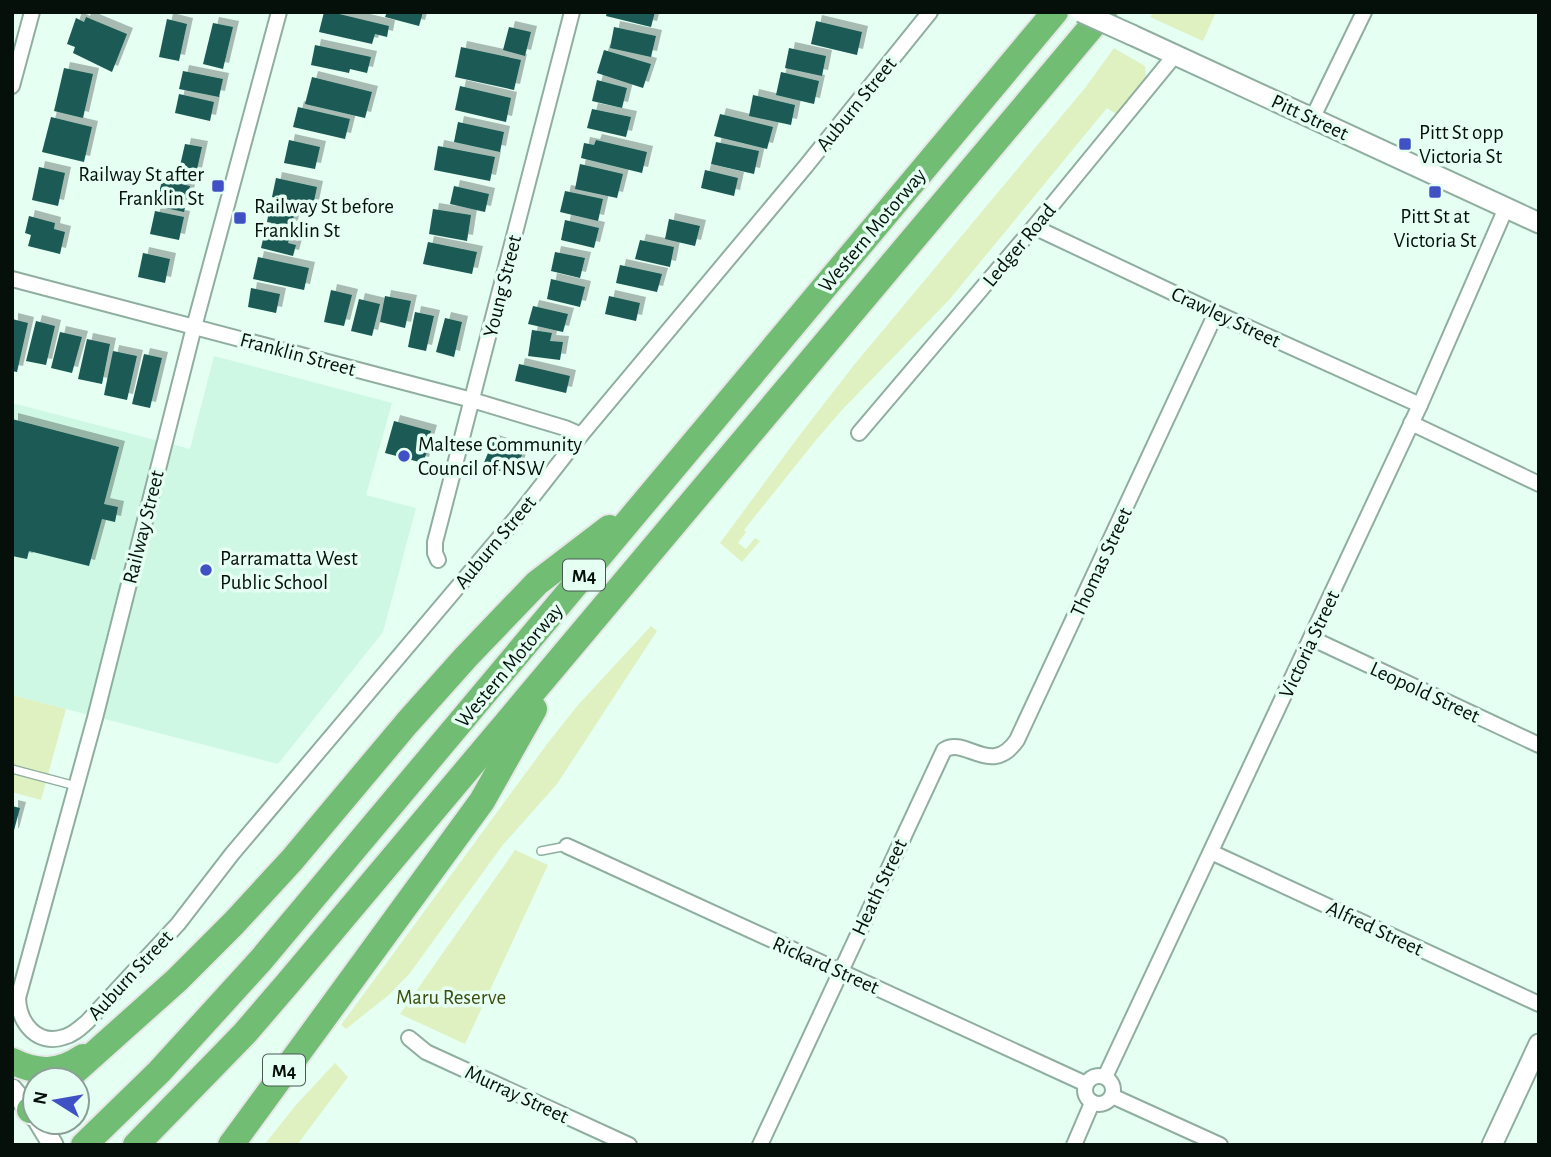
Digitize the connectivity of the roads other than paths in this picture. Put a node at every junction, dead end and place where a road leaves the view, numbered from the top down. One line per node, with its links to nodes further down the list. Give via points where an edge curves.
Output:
1 (32, 12): 10 (street)
2 (279, 12): 17 (street, Railway Street)
3 (572, 12): 18 (street, Young Street)
4 (930, 12): 22 (street, Auburn Street)
5 (1055, 12): 24 (highway, Western Motorway / M4)
6 (1082, 12): 9 (main road, Pitt Street, bridge)
7 (1104, 12): 27 (highway, Western Motorway / M4)
8 (1364, 12): 11 (street)
9 (1175, 55): 11 (main road, Pitt Street); 14 (street, Ledger Road)
10 (12, 86)
11 (1312, 119): 12 (main road, Pitt Street)
12 (1506, 208): 13 (main road, Pitt Street); 19 (street, Victoria Street)
13 (1539, 223)
14 (1034, 227): 16 (street, Crawley Street); 21 (street, Ledger Road)
15 (12, 279): 17 (street, Franklin Street)
16 (1216, 313): 19 (street, Crawley Street); 29 (street, Thomas Street, via 1017,740 997,756)
17 (194, 327): 18 (street, Franklin Street); 31 (street, Railway Street)
18 (472, 400): 22 (street, Franklin Street); 25 (street, Young Street, via 435,542)
19 (1420, 405): 20 (street, Victoria Street)
20 (1410, 424): 23 (street); 26 (street, Victoria Street)
21 (859, 433)
22 (581, 435): 38 (street, Auburn Street, via 178,924 79,1029 62,1038)
23 (1539, 484)
24 (646, 500): 37 (highway, via 537,583 416,713 242,914); 47 (highway, Western Motorway / M4, via 261,960)
25 (438, 560)
26 (1311, 638): 28 (street, Leopold Street); 34 (street, Victoria Street)
27 (568, 650): 48 (highway, Western Motorway / M4, via 245,1032); 49 (highway, M4, via 482,802)
28 (1539, 745)
29 (948, 747): 35 (street, Heath Street)
30 (12, 769): 31 (lane)
31 (76, 787): 38 (street, Railway Street, via 18,998 21,1018)
32 (568, 846): 33 (lane); 35 (street, Rickard Street)
33 (541, 851)
34 (1211, 852): 36 (street, Alfred Street); 43 (street, Victoria Street)
35 (839, 971): 44 (street, Rickard Street); 51 (street, Heath Street)
36 (1539, 1004)
37 (122, 1030): 41 (highway, via 64,1068 33,1069); 42 (highway)
38 (39, 1035)
39 (409, 1038): 50 (street, Murray Street, via 426,1052)
40 (1539, 1044): 54 (main road)
41 (12, 1061)
42 (81, 1066)
43 (1105, 1077): 44 (street, via 1094,1076); 45 (street)
44 (1086, 1084): 46 (street, via 1085,1095)
45 (1112, 1096): 46 (street, via 1105,1103); 53 (street)
46 (1092, 1103): 52 (street)
47 (94, 1136)
48 (136, 1145)
49 (231, 1145)
50 (629, 1145)
51 (760, 1145)
52 (1074, 1145)
53 (1220, 1145)
54 (1492, 1145)

